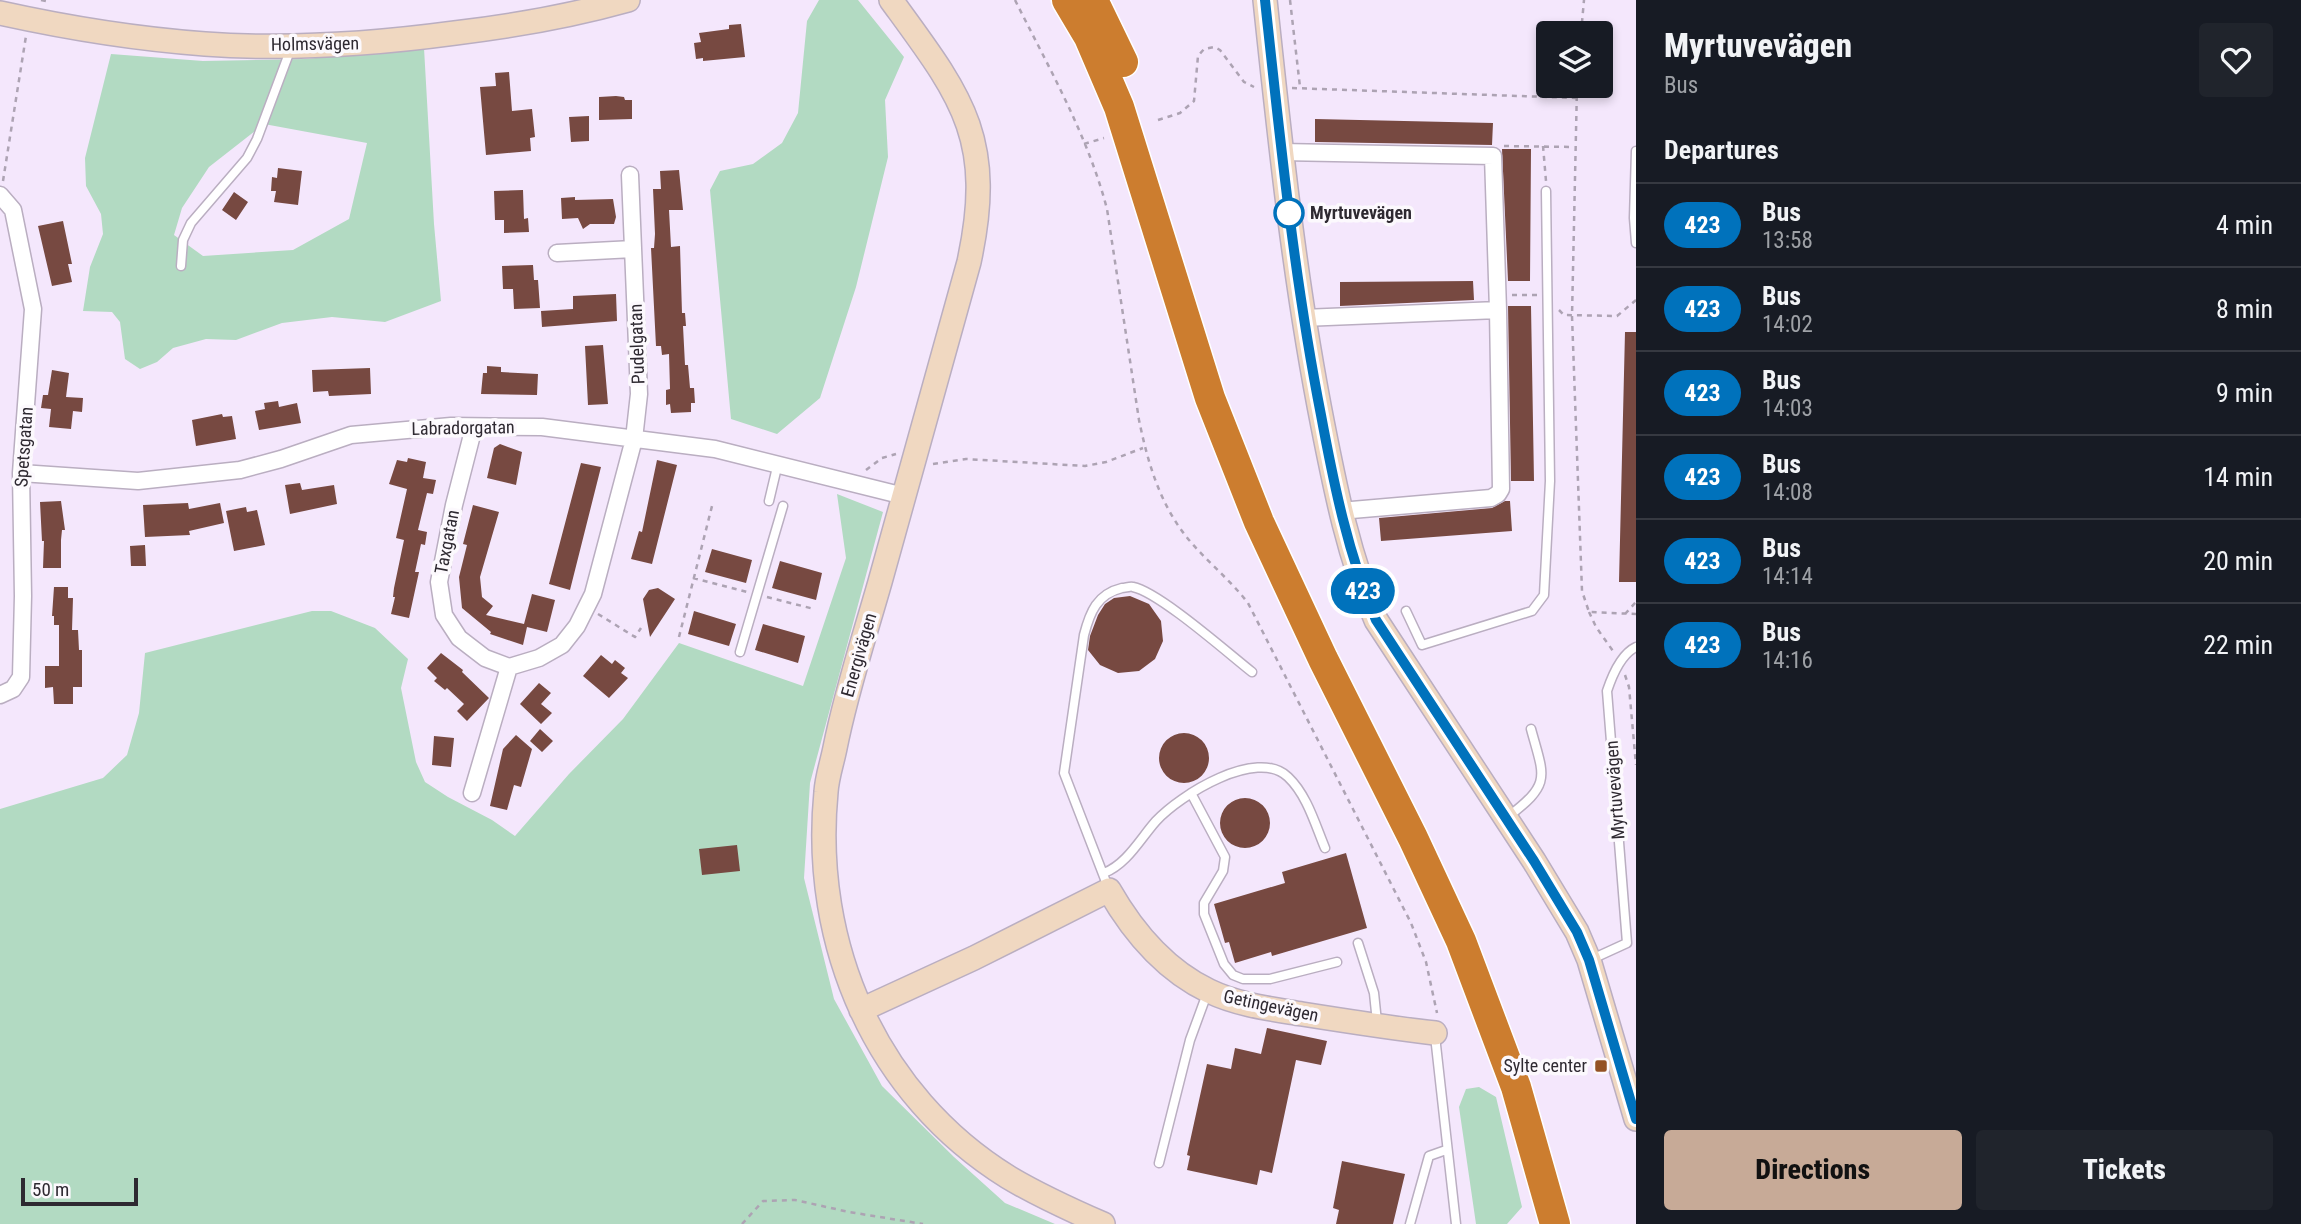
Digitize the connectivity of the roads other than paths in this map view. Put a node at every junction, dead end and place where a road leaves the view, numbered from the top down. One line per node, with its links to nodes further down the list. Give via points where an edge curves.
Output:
1 (628, 0): 8 (street, Holmsvägen, via 509,26 366,43)
2 (891, 0): 24 (street, Energivägen, via 960,101 972,132 979,194 969,262)
3 (1067, 0): 54 (highway, via 1100,59 1119,107 1210,398 1259,522 1461,941 1516,1087)
4 (1093, 0): 55 (highway, via 1139,102 1228,389 1272,501 1478,932 1535,1081)
5 (1265, 0): 10 (street)
6 (35, 10): 7 (street, Holmsvägen); 8 (street, Holmsvägen, via 136,37)
7 (0, 13)
8 (292, 46): 17 (lane, via 257,139 247,158 191,223 183,240)
9 (1636, 151): 14 (lane)
10 (1281, 152): 18 (street, via 1493,156); 19 (street)
11 (630, 175): 15 (street, Pudelgatan)
12 (1546, 191): 28 (lane, via 1550,481 1544,595 1532,611 1422,645)
13 (0, 195): 23 (street, Spetsgatan, via 13,210 33,309)
14 (1636, 243)
15 (633, 249): 16 (street); 21 (street, Pudelgatan, via 639,394)
16 (557, 253)
17 (181, 266)
18 (1499, 310): 19 (street); 27 (street, via 1498,494)
19 (1304, 318): 27 (street)
20 (474, 426): 21 (street, Labradorgatan, via 542,427); 23 (street, Labradorgatan, via 352,435 240,470 138,481); 31 (street, Taxgatan, via 439,582 444,615 459,638 485,658)
21 (634, 439): 22 (street, Labradorgatan); 31 (street, via 593,594 577,626 562,645)
22 (778, 463): 24 (street, Labradorgatan); 25 (lane)
23 (21, 473): 33 (street, Spetsgatan, via 21,677 13,689)
24 (904, 496): 45 (street, Energivägen, via 842,712 826,790 824,850 829,905 840,960)
25 (769, 501)
26 (783, 506): 30 (lane)
27 (1340, 511): 37 (street, via 1376,620)
28 (1406, 611)
29 (1636, 647): 40 (lane, Myrtuvevägen, via 1620,662 1607,691)
30 (740, 652)
31 (509, 667): 35 (street)
32 (1252, 672): 39 (lane, via 1173,611 1132,586 1113,590 1096,604 1084,635 1064,773)
33 (0, 695)
34 (1531, 729): 37 (lane, via 1543,771 1541,786)
35 (472, 793)
36 (1191, 793): 38 (lane, via 1244,769 1273,768 1288,776 1303,795); 39 (lane, via 1156,821); 43 (lane, via 1224,857 1223,871 1204,903 1204,914 1233,975 1270,979)
37 (1506, 818): 42 (street, via 1557,895)
38 (1325, 848)
39 (1107, 881): 44 (street, Getingevägen, via 1136,933 1157,955); 45 (street, via 974,958)
40 (1632, 942): 42 (lane, Myrtuvevägen)
41 (1358, 943): 46 (lane, via 1374,993)
42 (1589, 960): 48 (street)
43 (1337, 962)
44 (1208, 991): 46 (street, Getingevägen, via 1280,1010); 50 (lane, via 1190,1040)
45 (861, 1010): 51 (street, Energivägen, via 907,1085 934,1117 1007,1176)
46 (1376, 1025): 47 (street, Getingevägen)
47 (1437, 1028): 49 (lane)
48 (1636, 1119)
49 (1446, 1150): 52 (lane, via 1429,1156); 53 (lane)
50 (1159, 1163)
51 (1103, 1224)
52 (1410, 1224)
53 (1457, 1224)
54 (1555, 1224)
55 (1576, 1224)

